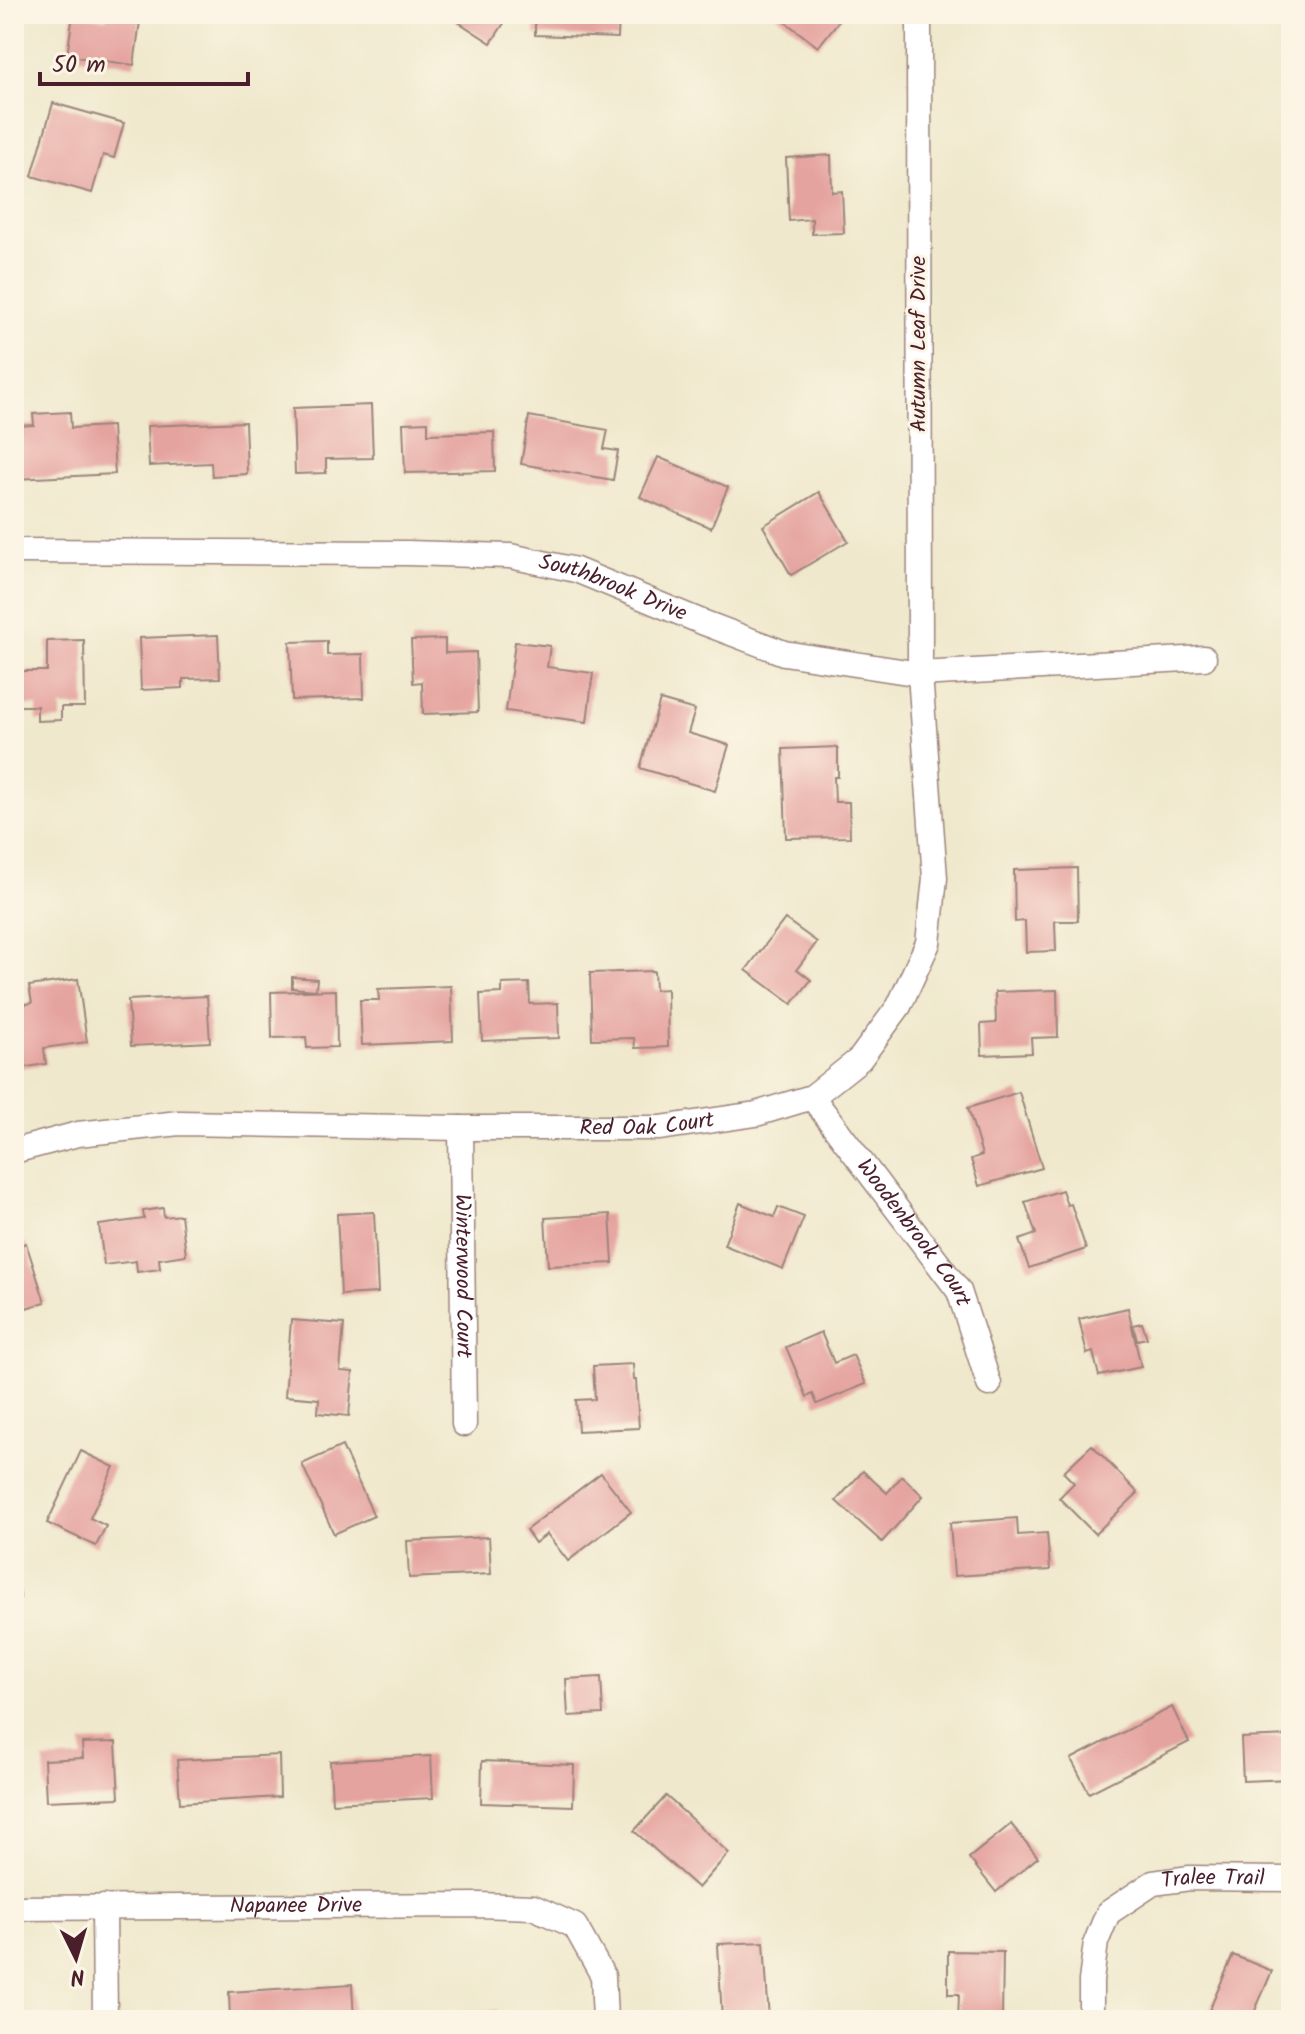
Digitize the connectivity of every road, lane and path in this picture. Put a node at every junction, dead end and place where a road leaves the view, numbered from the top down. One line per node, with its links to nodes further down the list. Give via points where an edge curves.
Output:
1 (919, 14): 4 (street, Autumn Leaf Drive)
2 (14, 551): 4 (street, Southbrook Drive, via 510,556 576,570 784,653)
3 (1204, 658): 4 (street, Southbrook Drive)
4 (920, 674): 5 (street, Red Oak Court, via 935,878 928,943 899,1006 860,1059)
5 (812, 1097): 6 (street, Red Oak Court, via 756,1114 660,1128); 8 (street, Woodenbrook Court, via 959,1291)
6 (461, 1128): 7 (street, Red Oak Court, via 179,1123 78,1134); 9 (street, Winterwood Court)
7 (14, 1151)
8 (989, 1384)
9 (464, 1424)
10 (1291, 1879): 15 (street, Tralee Trail, via 1153,1883 1108,1913 1096,1942)
11 (104, 1907): 12 (street, Napanee Drive); 13 (street); 14 (street, Napanee Drive, via 533,1907 575,1926 603,1976)
12 (14, 1908)
13 (105, 2020)
14 (605, 2020)
15 (1091, 2020)

